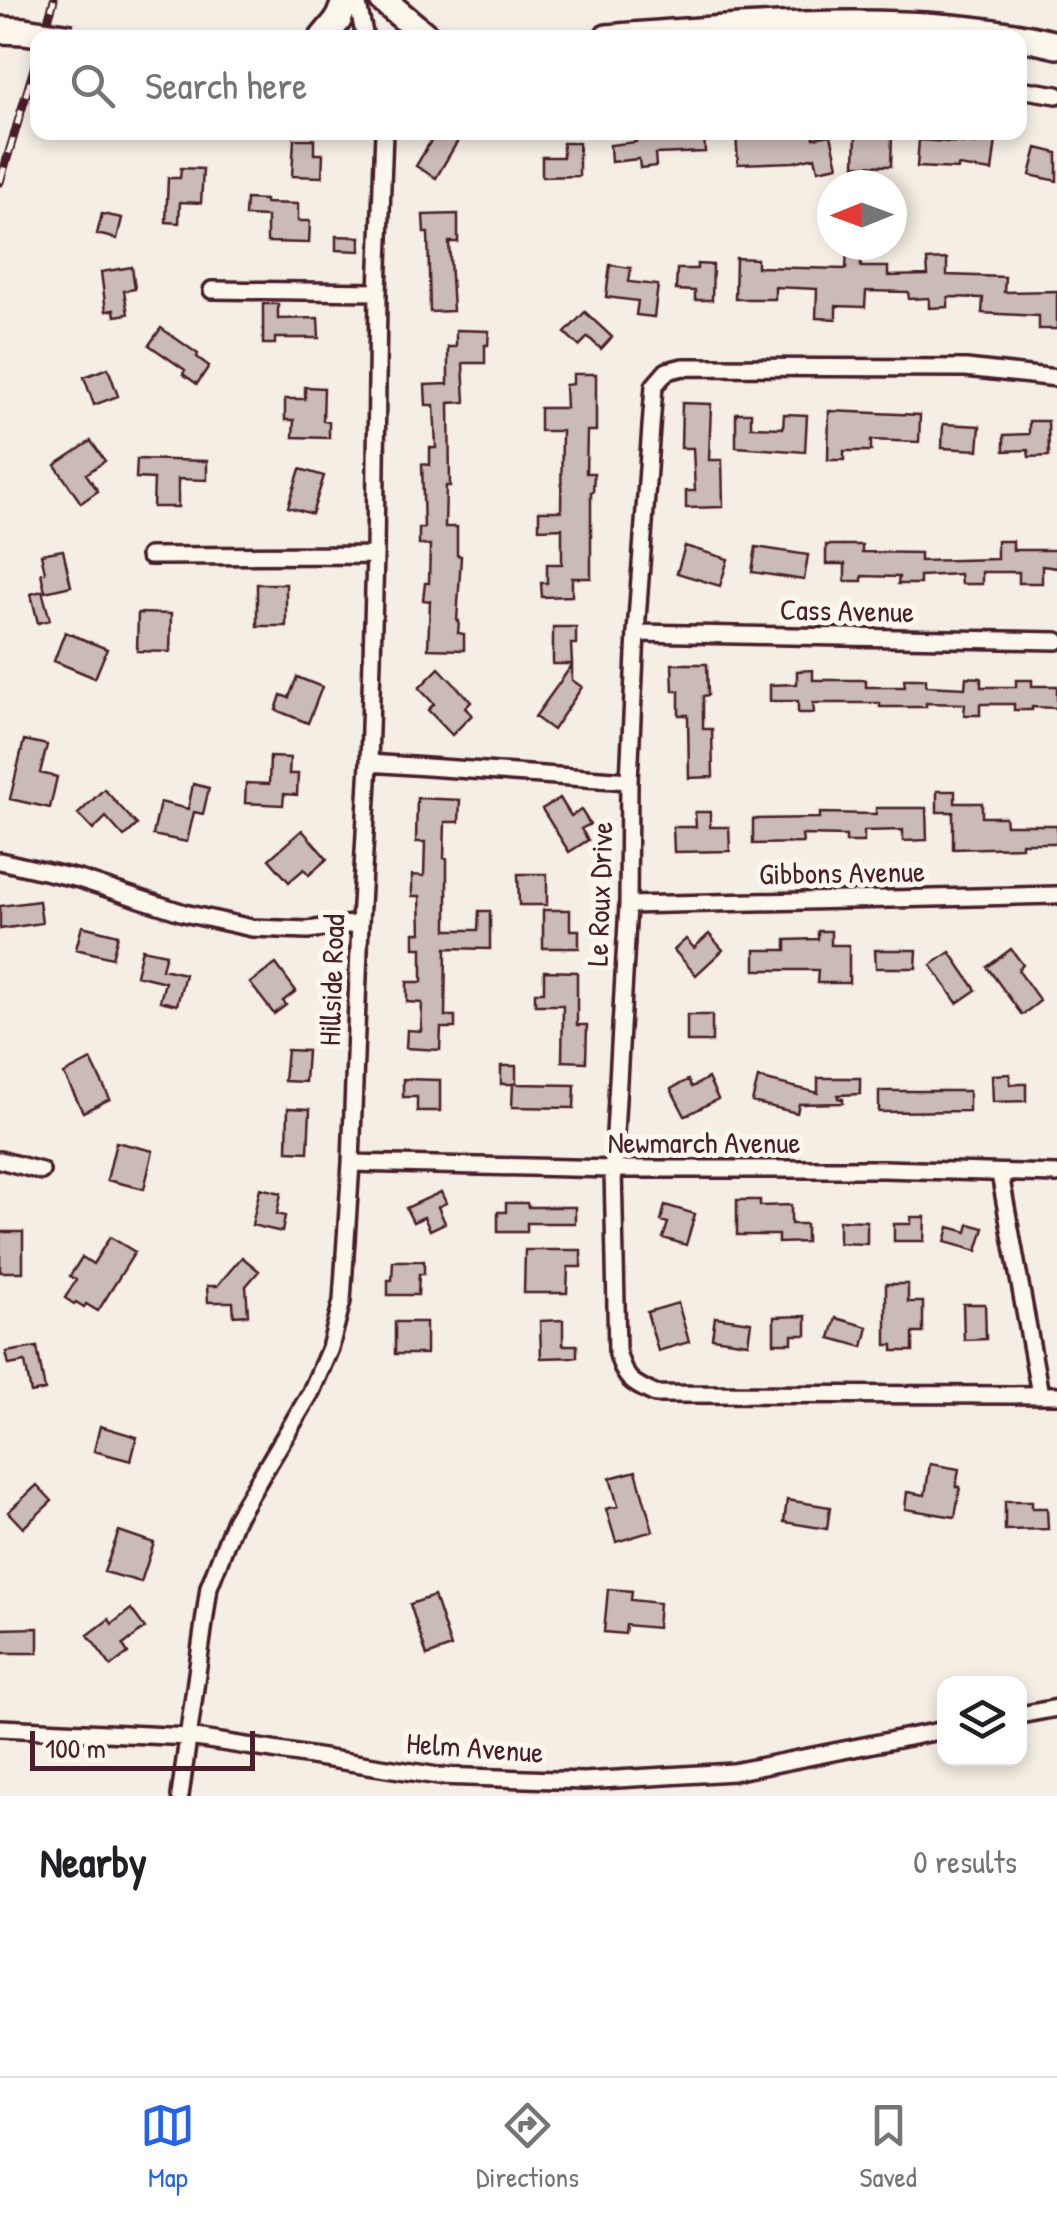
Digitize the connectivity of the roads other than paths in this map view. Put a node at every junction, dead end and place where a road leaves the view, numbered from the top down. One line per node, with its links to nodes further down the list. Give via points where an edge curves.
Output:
1 (346, 0): 4 (main road)
2 (357, 0): 5 (street)
3 (384, 0): 6 (main road)
4 (330, 30)
5 (363, 30)
6 (419, 30)
7 (723, 30): 8 (main road)
8 (955, 30)
9 (1027, 37): 10 (main road)
10 (1057, 45)
11 (1027, 90): 12 (street)
12 (1057, 95)
13 (384, 140): 15 (street, Hillside Road)
14 (212, 290): 15 (street)
15 (378, 292): 17 (street, Hillside Road)
16 (1057, 378): 19 (street, Le Roux Drive, via 966,368 667,371 654,386)
17 (375, 555): 18 (street); 21 (street, Hillside Road)
18 (149, 556)
19 (636, 633): 20 (street, Cass Avenue); 22 (street, Le Roux Drive)
20 (1057, 641)
21 (369, 763): 22 (street); 26 (street, Hillside Road)
22 (629, 781): 25 (street, Le Roux Drive)
23 (0, 861): 26 (street, via 252,928)
24 (1057, 895): 25 (street, Gibbons Avenue)
25 (628, 905): 29 (street, Le Roux Drive)
26 (360, 923): 28 (street, Hillside Road)
27 (0, 1160): 30 (street)
28 (351, 1163): 29 (street, Newmarch Avenue); 38 (street, Hillside Road, via 342,1301 330,1348 235,1520 209,1586)
29 (613, 1170): 31 (street, Newmarch Avenue); 33 (street, Le Roux Drive, via 616,1352 634,1384 655,1394)
30 (41, 1171)
31 (1000, 1174): 32 (street, Newmarch Avenue); 33 (street)
32 (1057, 1174)
33 (1048, 1394)
34 (1057, 1708): 35 (street)
35 (1027, 1714)
36 (0, 1728): 38 (street, Helm Avenue)
37 (937, 1731): 39 (street, Helm Avenue, via 734,1772 584,1781)
38 (189, 1737): 39 (street, Helm Avenue); 40 (street, Hillside Road)
39 (438, 1776): 41 (street)
40 (180, 1796)
41 (435, 1796)

